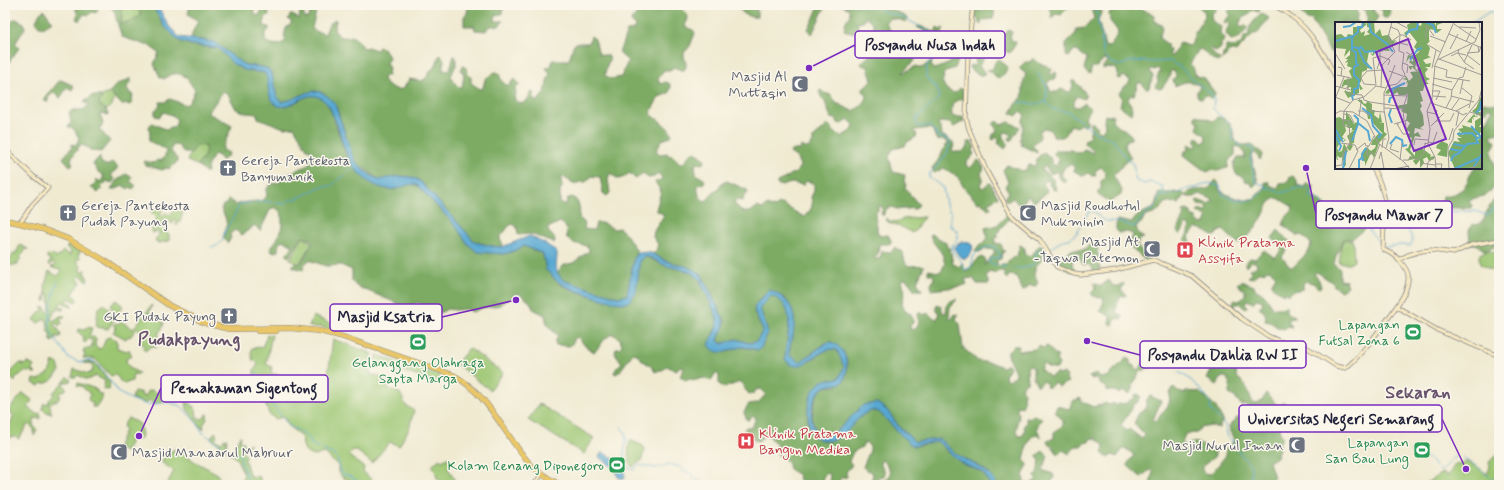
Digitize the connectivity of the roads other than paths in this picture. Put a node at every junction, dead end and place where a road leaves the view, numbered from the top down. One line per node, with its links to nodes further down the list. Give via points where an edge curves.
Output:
1 (974, 5): 12 (main road, via 968,52 965,112 967,124 986,170 1004,204 1014,218 1040,240 1056,265 1080,275 1156,261 1192,276 1242,319 1268,336 1284,343 1303,345 1343,368 1356,358)
2 (1272, 5): 3 (main road, via 1292,16 1305,28)
3 (1335, 76)
4 (5, 149): 7 (main road, via 48,188)
5 (1373, 169): 11 (main road, via 1385,200 1383,246 1385,251)
6 (5, 220): 7 (highway)
7 (20, 222): 9 (highway)
8 (5, 223): 9 (highway, via 23,225)
9 (60, 237): 14 (highway, via 82,248 156,299 206,326 230,331 312,331 452,377 473,392 525,462)
10 (1499, 240): 11 (main road, via 1471,245 1454,253 1421,251)
11 (1398, 260): 12 (main road, via 1409,276)
12 (1397, 307): 13 (main road, via 1435,329)
13 (1499, 356)
14 (541, 475): 15 (main road); 16 (highway); 17 (highway)
15 (534, 485)
16 (554, 485)
17 (560, 485)

